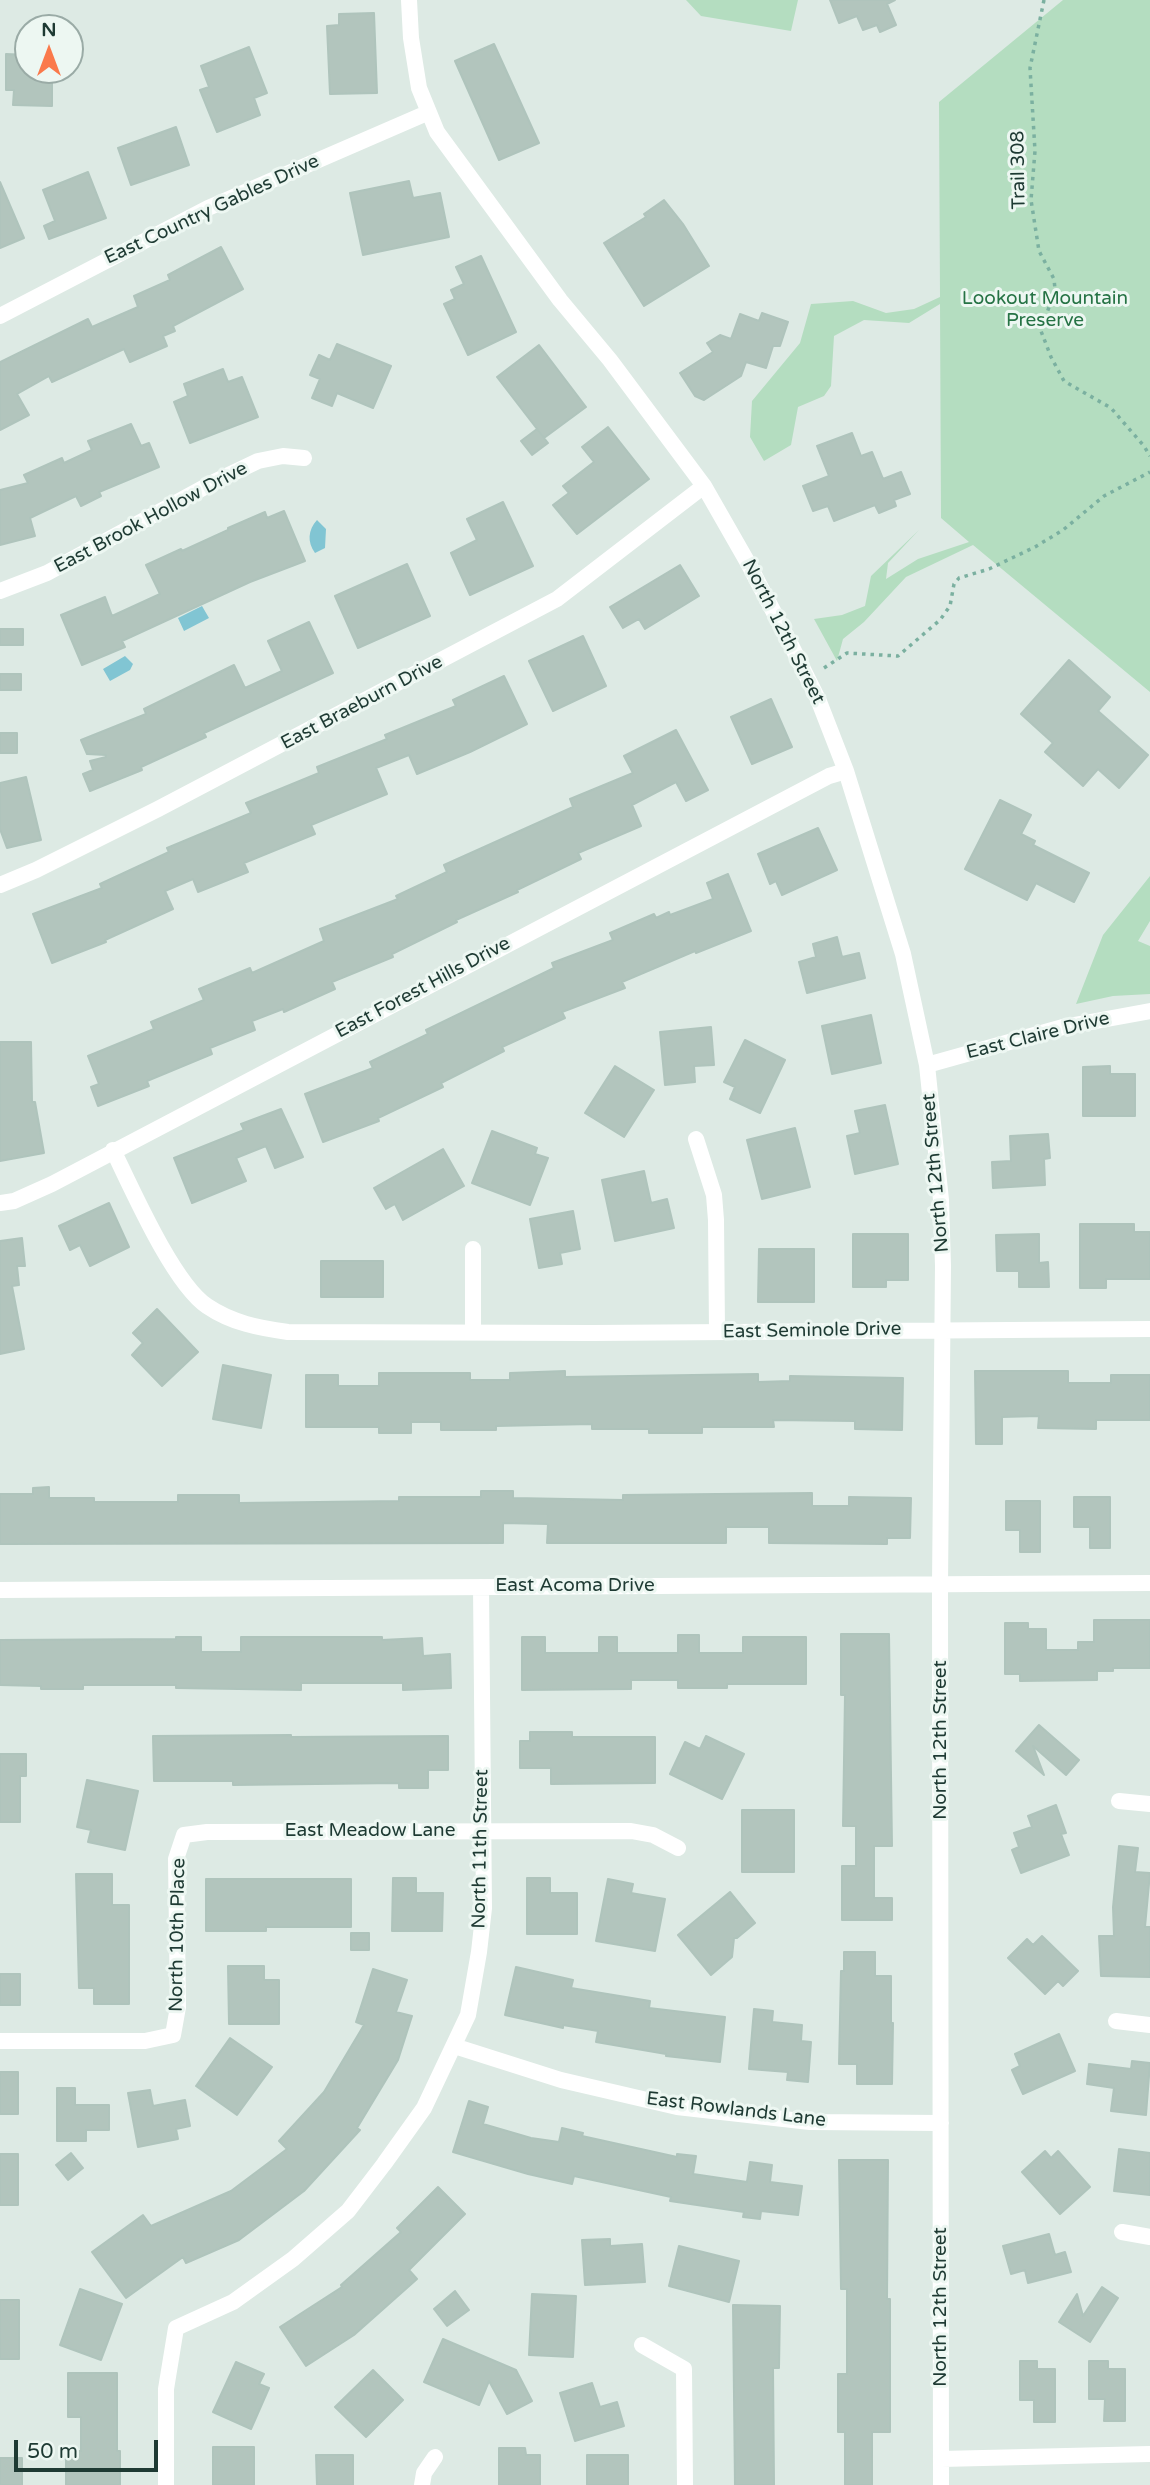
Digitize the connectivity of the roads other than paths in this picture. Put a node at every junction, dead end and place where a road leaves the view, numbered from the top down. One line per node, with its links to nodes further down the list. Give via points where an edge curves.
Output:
1 (410, 0): 2 (street, North 12th Street, via 411,38)
2 (428, 113): 3 (street, East Country Gables Drive, via 208,208); 5 (street, North 12th Street, via 437,132 560,300)
3 (0, 316)
4 (304, 458): 6 (street, East Brook Hollow Drive, via 258,461 47,573)
5 (704, 486): 7 (street, North 12th Street, via 818,699); 8 (street, East Braeburn Drive, via 557,599 158,809)
6 (0, 591)
7 (846, 771): 10 (street, North 12th Street, via 904,954); 12 (street, East Forest Hills Drive)
8 (0, 885)
9 (1150, 1011): 10 (street, East Claire Drive, via 1063,1027)
10 (926, 1065): 15 (street, North 12th Street, via 941,1200)
11 (696, 1139): 18 (street, via 714,1195)
12 (113, 1150): 13 (street, East Forest Hills Drive, via 52,1184); 17 (street, East Seminole Drive, via 172,1265 205,1305 231,1320 288,1332)
13 (0, 1203)
14 (472, 1249): 17 (street)
15 (943, 1329): 16 (street, East Seminole Drive); 18 (street, East Seminole Drive); 20 (street, North 12th Street)
16 (1150, 1329)
17 (473, 1331): 18 (street, East Seminole Drive)
18 (716, 1331)
19 (1150, 1583): 20 (street, East Acoma Drive)
20 (940, 1584): 21 (street, East Acoma Drive); 32 (street, North 12th Street)
21 (481, 1587): 22 (street, East Acoma Drive); 25 (street, North 11th Street)
22 (0, 1590)
23 (1119, 1801): 24 (street)
24 (1150, 1804)
25 (483, 1831): 26 (street, East Meadow Lane); 27 (street, East Meadow Lane, via 631,1831 653,1835); 31 (street, North 11th Street, via 484,1908 479,1952 468,2015)
26 (184, 1835): 30 (street, North 10th Place, via 176,1859 178,2007 173,2035 145,2041)
27 (678, 1848)
28 (1116, 2021): 29 (street)
29 (1150, 2025)
30 (0, 2041)
31 (454, 2046): 32 (street, East Rowlands Lane, via 561,2080 677,2107 810,2122); 39 (street, North 11th Street, via 424,2108 348,2211 293,2259 233,2302 176,2328 166,2389)
32 (941, 2123): 38 (street, North 12th Street)
33 (1122, 2232): 34 (street)
34 (1150, 2237)
35 (642, 2345): 41 (street, via 684,2369)
36 (1150, 2454): 38 (street)
37 (435, 2457): 40 (street)
38 (941, 2459): 42 (street, North 12th Street)
39 (166, 2485)
40 (422, 2485)
41 (685, 2485)
42 (941, 2485)

